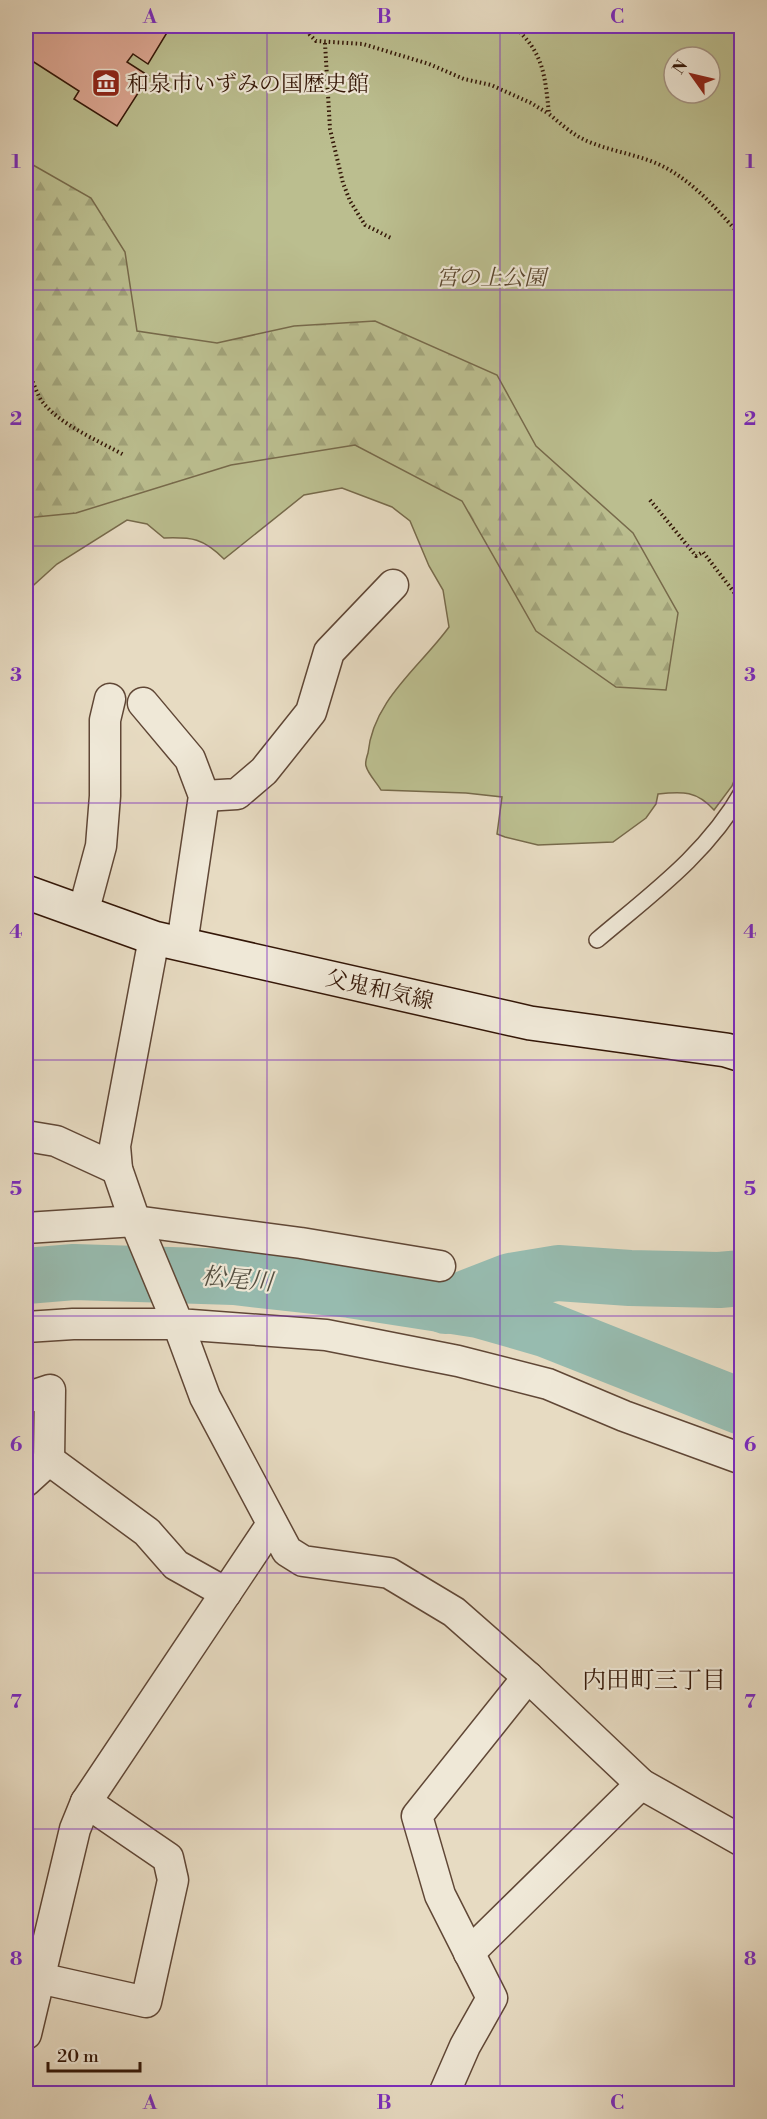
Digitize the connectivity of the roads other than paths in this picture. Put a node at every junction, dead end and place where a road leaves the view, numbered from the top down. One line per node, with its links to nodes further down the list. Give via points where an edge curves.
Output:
1 (393, 585): 5 (street, via 329,652 311,712 264,771 237,794)
2 (110, 699): 7 (street, via 105,720 101,846)
3 (143, 703): 5 (street, via 190,759)
4 (741, 792): 8 (lane, via 728,815 678,872)
5 (204, 796): 9 (street)
6 (26, 892): 7 (main road, 父鬼和気線)
7 (83, 913): 9 (main road, 父鬼和気線)
8 (597, 940)
9 (168, 941): 10 (main road, 父鬼和気線, via 530,1023); 12 (street, via 115,1146)
10 (741, 1054)
11 (26, 1136): 12 (street, via 56,1141)
12 (117, 1169): 14 (street)
13 (26, 1227): 14 (street)
14 (138, 1228): 15 (street, via 301,1242); 16 (street)
15 (440, 1266)
16 (174, 1315): 17 (street); 19 (street, via 326,1335 458,1361 548,1384); 22 (street, via 205,1396)
17 (26, 1327)
18 (26, 1398): 20 (street, via 50,1390)
19 (741, 1459)
20 (49, 1460): 21 (street); 23 (street, via 147,1532 176,1565)
21 (26, 1481)
22 (272, 1524): 23 (street); 24 (street, via 287,1551 303,1562 389,1573 454,1612)
23 (226, 1593): 26 (street)
24 (528, 1677): 25 (street); 28 (street, via 417,1816 440,1895)
25 (641, 1784): 27 (street); 28 (street)
26 (86, 1802): 29 (street, via 75,1829); 29 (street, via 168,1858 173,1880 146,2002)
27 (741, 1841)
28 (469, 1953): 31 (street, via 492,1998)
29 (39, 1978): 30 (street)
30 (26, 2034)
31 (444, 2094)

